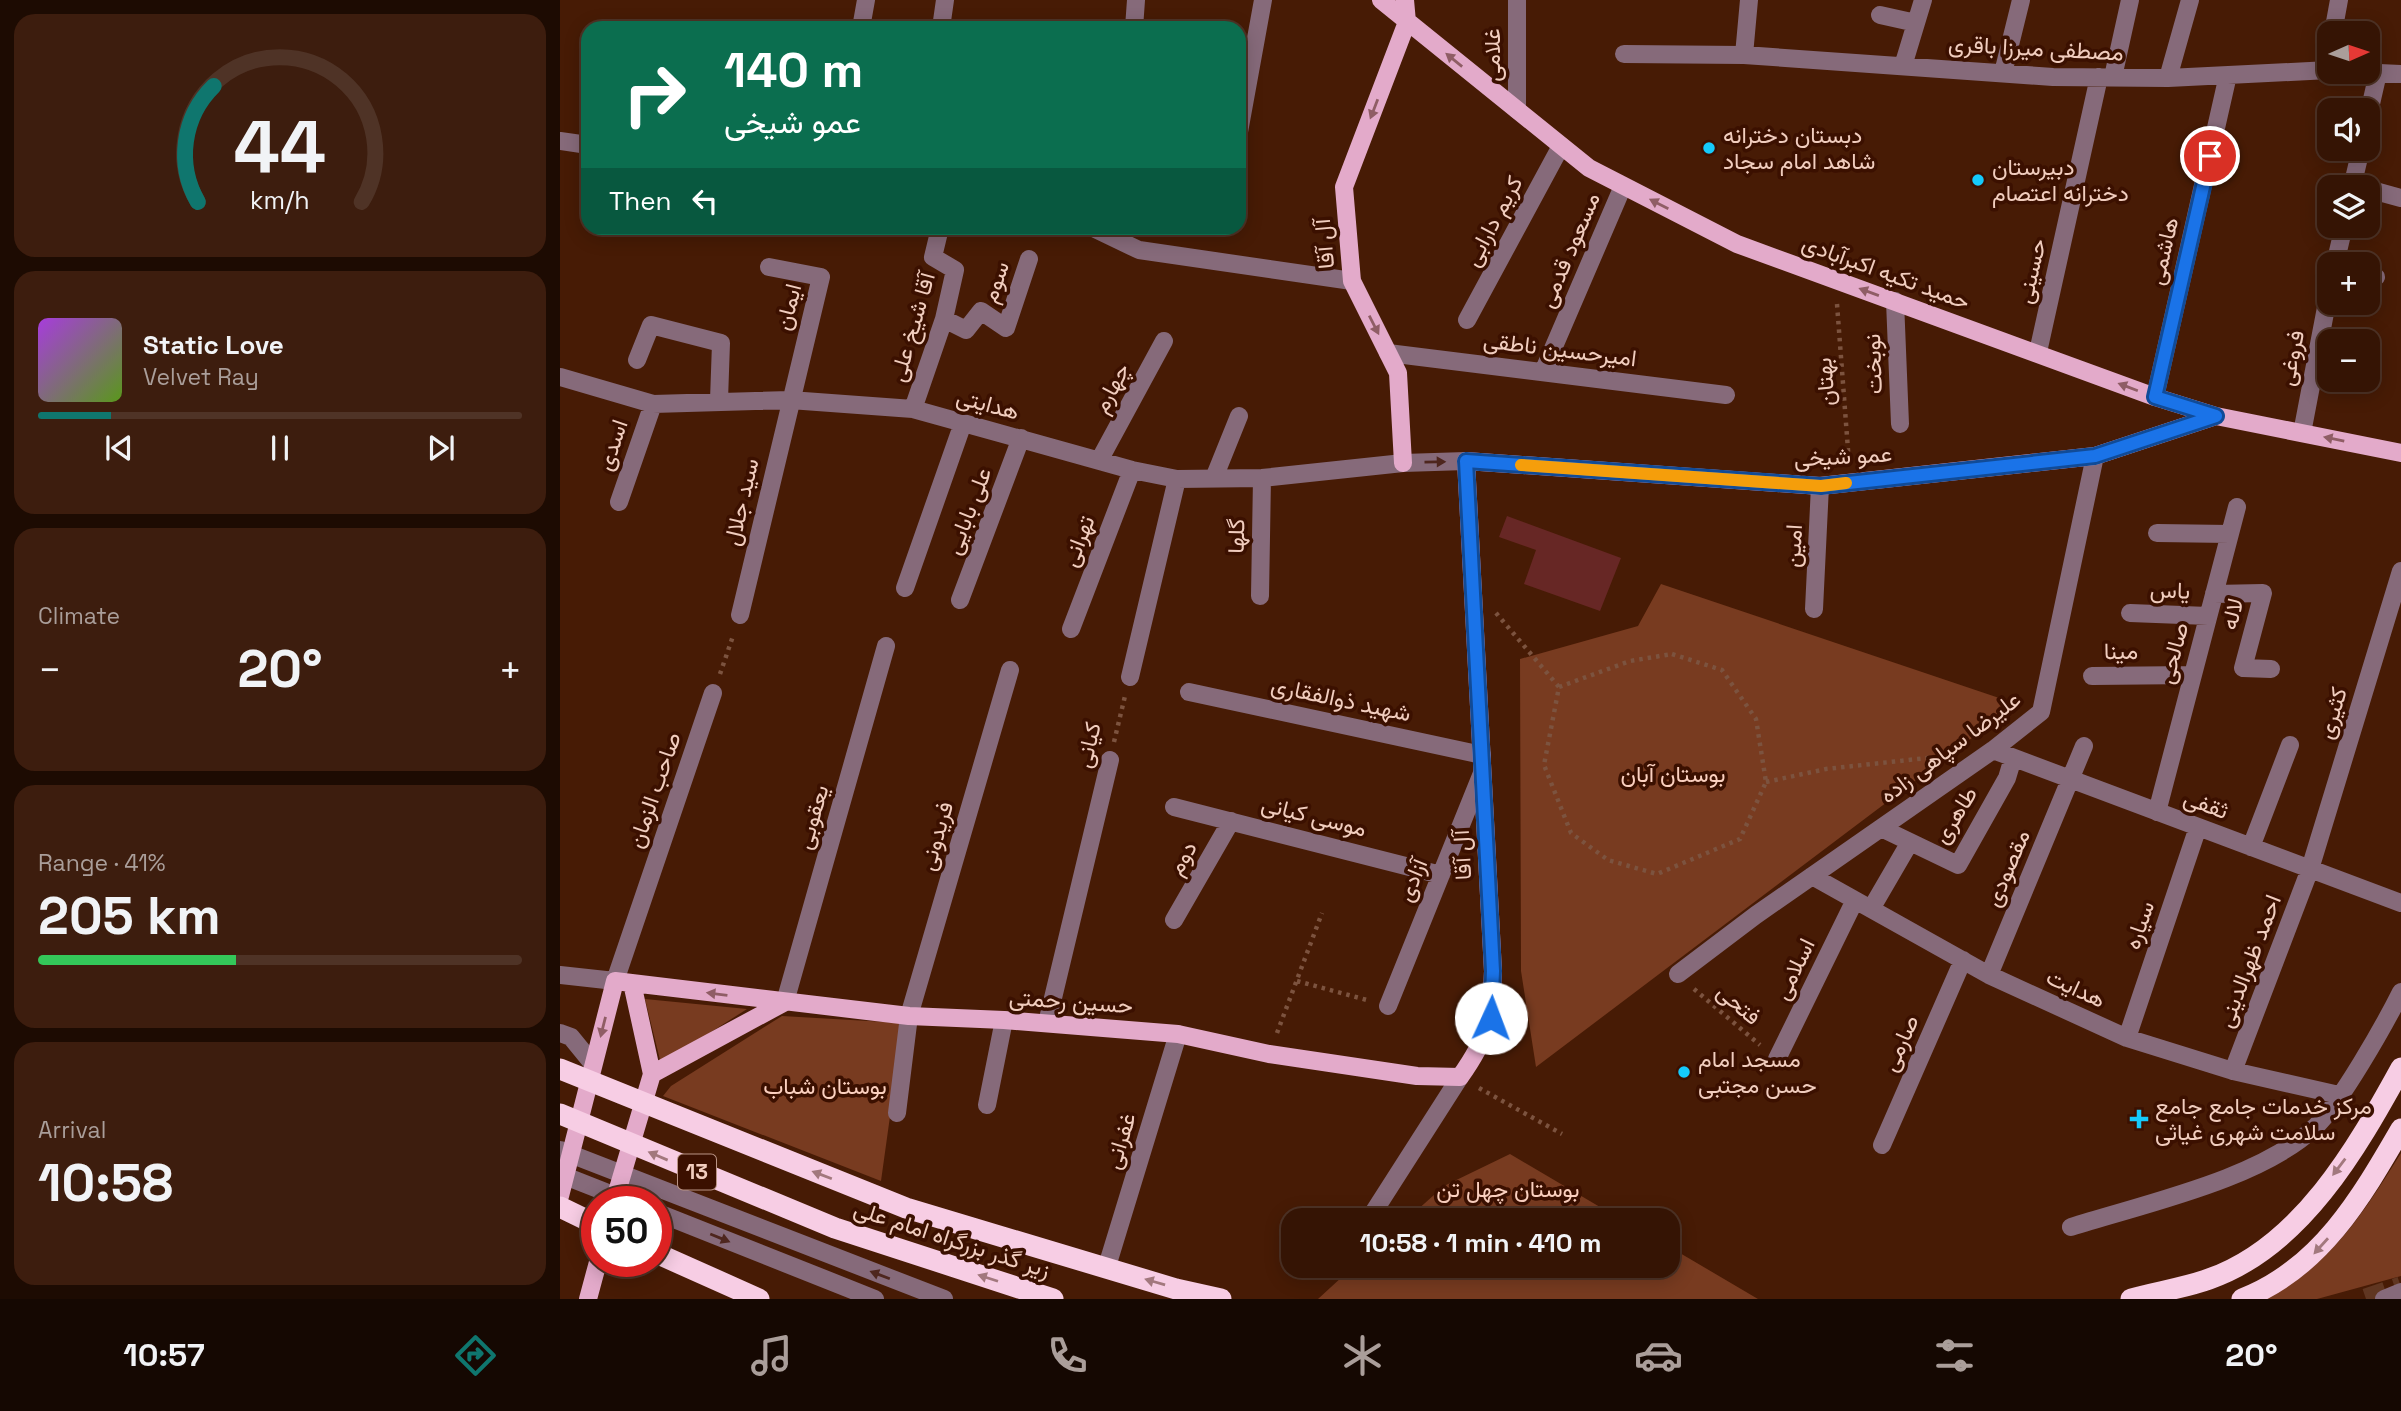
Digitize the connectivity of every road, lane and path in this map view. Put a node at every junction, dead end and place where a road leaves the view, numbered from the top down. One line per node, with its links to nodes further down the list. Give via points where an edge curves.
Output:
1 (866, 0): 15 (street)
2 (945, 0): 16 (street)
3 (1136, 0): 17 (street)
4 (1262, 0): 31 (street)
5 (1381, 0): 19 (main road, حمید تکیه اکبرآبادی)
6 (1405, 0): 19 (main road)
7 (1517, 0): 32 (street, غلامی)
8 (1749, 0): 22 (street)
9 (1923, 0): 20 (street)
10 (2021, 0): 25 (street)
11 (2130, 0): 29 (street, حسینی)
12 (2190, 0): 30 (street)
13 (2339, 0): 18 (street)
14 (1880, 15): 20 (street)
15 (862, 21)
16 (942, 21)
17 (1134, 21)
18 (2335, 21)
19 (1407, 22): 32 (main road, حمید تکیه اکبرآبادی, one-way to 19); 44 (main road, آل آقا, one-way to 44, via 1344,187)
20 (1916, 23): 23 (street)
21 (1624, 54): 22 (street, مصطفی میرزا باقری)
22 (1744, 55): 23 (street, مصطفی میرزا باقری)
23 (1903, 66): 25 (street, مصطفی میرزا باقری)
24 (2317, 66): 28 (street, مصطفی میرزا باقری)
25 (2003, 73): 29 (street, مصطفی میرزا باقری)
26 (2380, 73): 27 (street)
27 (2401, 74)
28 (2228, 75): 30 (street, مصطفی میرزا باقری); 56 (street, هاشمی)
29 (2106, 77): 30 (street, مصطفی میرزا باقری); 50 (street, حسینی)
30 (2168, 78)
31 (1246, 92)
32 (1517, 110): 35 (main road, حمید تکیه اکبرآبادی)
33 (560, 141): 34 (street)
34 (581, 144)
35 (1561, 146): 36 (main road, حمید تکیه اکبرآبادی, via 1589,169); 48 (street, کریم دارابی)
36 (1623, 186): 43 (main road, حمید تکیه اکبرآبادی, one-way to 36, via 1737,244); 53 (street, مسعود قدمی)
37 (2380, 193): 38 (street)
38 (2401, 198)
39 (938, 235): 47 (street, آقا شیخ علی, via 933,257 956,270)
40 (1108, 235): 44 (street, via 1139,250)
41 (1030, 259): 47 (street, سوم, via 1006,328 981,311 966,330)
42 (769, 267): 58 (street, ایمان, via 821,277)
43 (1835, 279): 45 (main road, حمید تکیه اکبرآبادی, one-way to 43); 76 (path, بهتان)
44 (1352, 281): 51 (main road, آل آقا, one-way to 51)
45 (1895, 302): 50 (main road, حمید تکیه اکبرآبادی); 64 (street, نوبخت)
46 (2325, 315): 65 (street, فروغی)
47 (944, 319): 60 (street, آقا شیخ علی)
48 (1467, 320)
49 (1164, 341): 69 (street, چهارم)
50 (2038, 352): 56 (main road, حمید تکیه اکبرآبادی, one-way to 50)
51 (1388, 353): 53 (street, امیرحسین ناطقی); 71 (main road, آل آقا, via 1398,373)
52 (637, 360): 57 (street, via 651,325 720,344)
53 (1543, 372): 55 (street, امیرحسین ناطقی)
54 (560, 377): 59 (street, هدایتی)
55 (1726, 395)
56 (2155, 397): 62 (main road, حمید تکیه اکبرآبادی)
57 (719, 400): 58 (street, هدایتی); 59 (street, هدایتی)
58 (790, 400): 60 (street, هدایتی); 90 (street, سید جلال)
59 (653, 404): 78 (street, اسدی)
60 (913, 409): 63 (street, هدایتی)
61 (1239, 416): 73 (street)
62 (2216, 416): 65 (main road, حمید تکیه اکبرآبادی); 68 (main road, عمو شیخی)
63 (963, 423): 66 (street, هدایتی); 84 (street)
64 (1900, 425)
65 (2302, 433): 67 (main road, حمید تکیه اکبرآبادی, one-way to 65)
66 (1021, 438): 69 (street, هدایتی); 87 (street, علی بابایی)
67 (2401, 453)
68 (2095, 456): 76 (main road, عمو شیخی); 104 (street, علیرضا سپاهی زاده, via 2041,712)
69 (1100, 459): 72 (street, هدایتی)
70 (1466, 461): 71 (street, هدایتی, one-way to 70); 77 (main road, عمو شیخی); 83 (main road, آل آقا)
71 (1403, 463): 74 (street, هدایتی)
72 (1132, 470): 75 (street, هدایتی); 92 (street, تهرانی)
73 (1214, 478): 74 (street, هدایتی); 75 (street, هدایتی)
74 (1262, 478): 86 (street, گلها)
75 (1177, 479): 98 (street)
76 (1851, 483): 77 (main road, عمو شیخی)
77 (1821, 486): 88 (street, امین)
78 (618, 502)
79 (2237, 507): 81 (street, صالحی)
80 (2157, 533): 81 (street)
81 (2230, 534): 85 (street, صالحی)
82 (2401, 571): 118 (street, کثیری)
83 (1473, 587): 99 (path); 108 (main road, آل آقا)
84 (905, 588)
85 (2214, 594): 91 (street, صالحی); 94 (street, لاله, via 2263,593 2243,668)
86 (1260, 596)
87 (960, 600)
88 (1814, 609)
89 (2130, 613): 91 (street, یاس)
90 (740, 615): 101 (path)
91 (2208, 617): 96 (street, صالحی)
92 (1071, 629)
93 (886, 646): 133 (street, یعقوبی)
94 (2271, 669)
95 (1010, 670): 135 (street, فریدونی)
96 (2193, 675): 97 (street, مینا); 112 (street, صالحی)
97 (2092, 676)
98 (1130, 677): 107 (path, کیانی)
99 (1559, 687): 110 (path, via 1630,661 1672,654 1722,670 1756,719); 110 (path, via 1544,765 1572,833 1608,860 1657,874 1740,839)
100 (1189, 692): 108 (street, شهید ذوالفقاری)
101 (713, 693): 131 (street, صاحب الزمان)
102 (2290, 745): 117 (street)
103 (2084, 746): 109 (street, مقصودی)
104 (1993, 750): 106 (street, ثقفی); 115 (street, علیرضا سپاهی زاده)
105 (1954, 755): 110 (path, via 1826,769)
106 (2013, 758): 109 (street, ثقفی); 116 (street, طاهری, via 2007,778 1958,865)
107 (1110, 760): 137 (street, کیانی)
108 (1482, 764): 119 (street, آزادی); 147 (main road, آل آقا, via 1493,971 1491,1018)
109 (2071, 779): 112 (street, ثقفی); 129 (street, مقصودی)
110 (1766, 782)
111 (1174, 807): 113 (street, موسی کیانی)
112 (2157, 812): 114 (street, ثقفی)
113 (1231, 821): 119 (street, موسی کیانی); 125 (street, دوم)
114 (2198, 827): 117 (street, ثقفی); 140 (street, سیاره)
115 (1881, 828): 116 (street, طاهری); 120 (street, علیرضا سپاهی زاده)
116 (1910, 842): 123 (street)
117 (2251, 847): 118 (street, ثقفی)
118 (2310, 869): 122 (street, ثقفی); 146 (street, احمد ظهرالدینی)
119 (1441, 875): 134 (street, آزادی)
120 (1812, 876): 121 (street, هدایت); 127 (street, علیرضا سپاهی زاده)
121 (1855, 900): 123 (street, هدایت); 142 (street, اسلامی)
122 (2401, 903)
123 (1871, 909): 126 (street, هدایت)
124 (1322, 913): 130 (path)
125 (1174, 920)
126 (1963, 960): 129 (street, هدایت); 155 (street, صارمی)
127 (1678, 974): 142 (path, فتحی)
128 (560, 975): 131 (street, حسین رحمتی)
129 (1989, 975): 140 (street, هدایت)
130 (1297, 981): 134 (path); 141 (path)
131 (623, 982): 133 (main road, حسین رحمتی, one-way to 131); 143 (main road, one-way to 143); 148 (main road)
132 (2401, 992): 149 (street)
133 (785, 1002): 135 (main road, حسین رحمتی); 148 (main road)
134 (1388, 1006)
135 (909, 1016): 136 (main road, حسین رحمتی); 151 (street, فریدونی)
136 (1004, 1020): 137 (main road, حسین رحمتی); 150 (street)
137 (1047, 1023): 139 (main road, حسین رحمتی)
138 (560, 1033): 143 (street, via 570,1037)
139 (1178, 1034): 141 (main road, حسین رحمتی); 167 (street, غفرانی)
140 (2127, 1038): 146 (street, هدایت)
141 (1269, 1054): 147 (main road, حسین رحمتی, via 1417,1076)
142 (1777, 1059)
143 (592, 1068): 160 (main road)
144 (2401, 1068): 175 (highway, one-way to 175, via 2367,1129 2293,1225 2263,1250 2211,1279)
145 (560, 1069): 174 (highway, one-way to 145, via 906,1208)
146 (2233, 1071): 149 (street, هدایت)
147 (1460, 1077): 154 (path); 162 (street, آل آقا)
148 (650, 1081): 159 (main road)
149 (2339, 1095): 165 (street, via 2316,1127 2260,1165)
150 (987, 1105)
151 (897, 1113)
152 (560, 1114): 173 (highway, زیر گذر بزرگراه امام علی / 13, one-way to 152, via 835,1228)
153 (2401, 1129): 176 (highway, one-way to 176, via 2367,1187 2311,1257 2280,1280)
154 (1562, 1134)
155 (1882, 1145)
156 (560, 1150): 172 (street, one-way to 156)
157 (560, 1174): 158 (street)
158 (590, 1186)
159 (619, 1186)
160 (560, 1196)
161 (560, 1208): 163 (highway)
162 (1376, 1208)
163 (581, 1218)
164 (672, 1218): 171 (street, one-way to 171)
165 (2071, 1227)
166 (672, 1260): 170 (highway)
167 (1108, 1263)
168 (594, 1277): 169 (main road)
169 (588, 1299)
170 (759, 1299)
171 (875, 1299)
172 (944, 1299)
173 (1053, 1299)
174 (1221, 1299)
175 (2131, 1299)
176 (2242, 1299)

